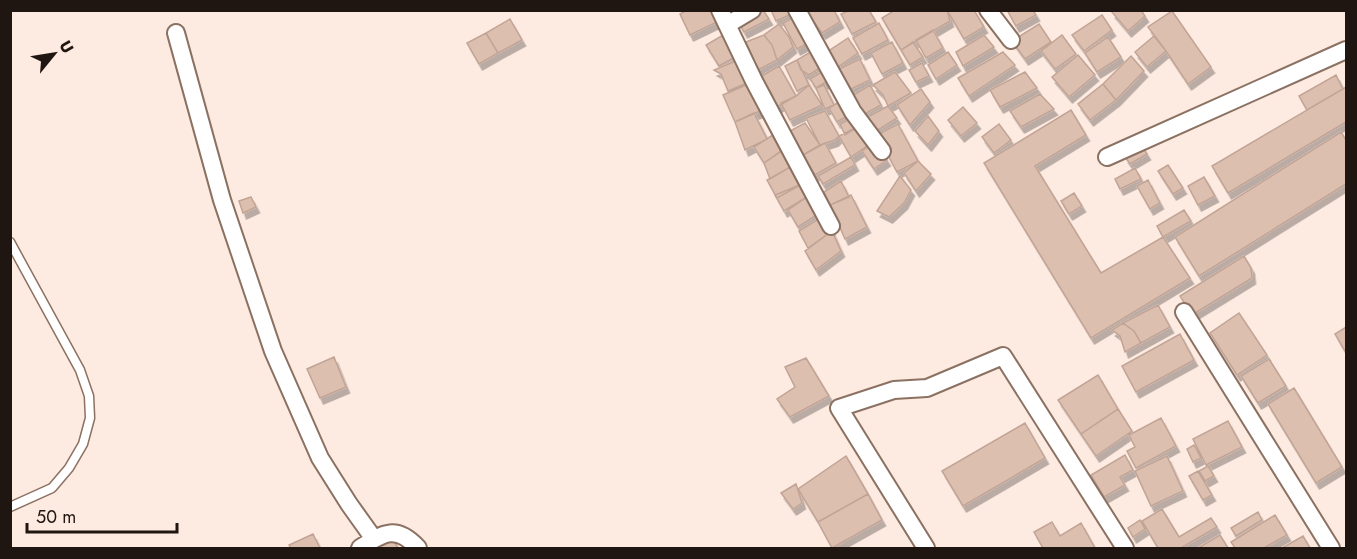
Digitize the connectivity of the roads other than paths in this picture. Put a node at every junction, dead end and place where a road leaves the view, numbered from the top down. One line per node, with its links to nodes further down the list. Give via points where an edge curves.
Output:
1 (752, 10): 4 (street)
2 (797, 10): 8 (street, via 853,112)
3 (988, 10): 6 (street)
4 (723, 17): 10 (street)
5 (176, 33): 14 (street, via 222,200 273,351 320,458)
6 (1011, 40)
7 (1347, 50): 9 (street)
8 (882, 151)
9 (1107, 157)
10 (831, 226)
11 (10, 242): 13 (lane, via 80,370 89,396 90,418 83,444 52,488)
12 (1184, 312): 18 (street)
13 (10, 507)
14 (367, 544): 15 (street, via 395,532 408,537)
15 (418, 549)
16 (926, 549): 17 (street, via 839,408 894,390 927,388 1003,356)
17 (1125, 549)
18 (1331, 549)

